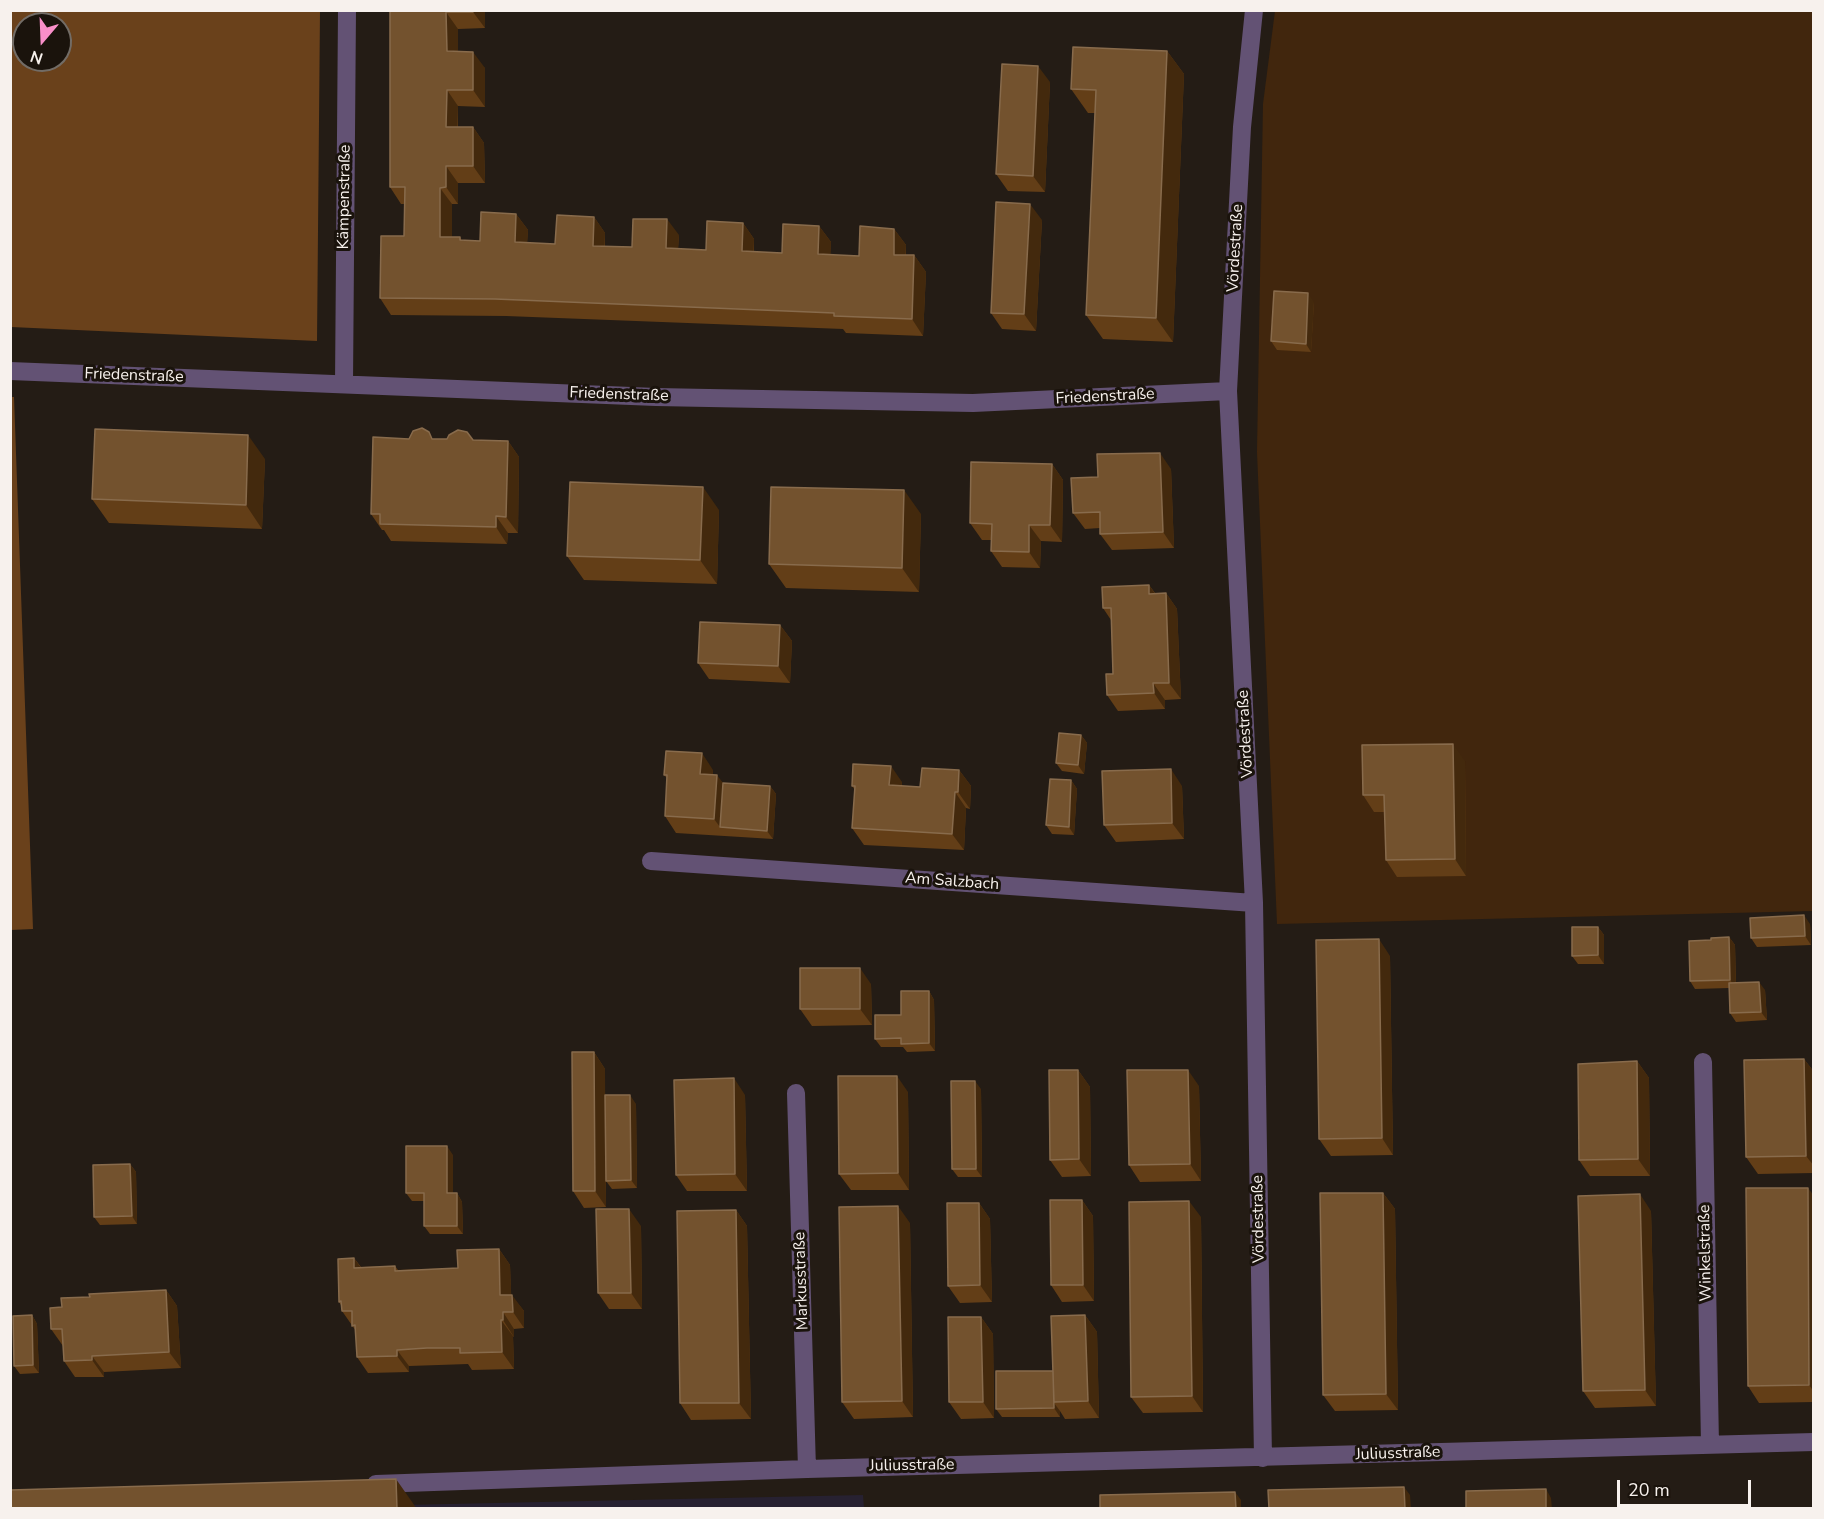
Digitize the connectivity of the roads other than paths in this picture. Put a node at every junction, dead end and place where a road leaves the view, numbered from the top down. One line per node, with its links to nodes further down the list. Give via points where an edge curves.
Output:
1 (347, 10): 4 (street, Kämpenstraße)
2 (1254, 10): 5 (street, Vördestraße, via 1242,127)
3 (10, 371): 4 (street, Friedenstraße)
4 (344, 383): 5 (street, Friedenstraße, via 656,397 973,403)
5 (1228, 391): 7 (street, Vördestraße)
6 (651, 861): 7 (street, Am Salzbach)
7 (1254, 903): 12 (street, Vördestraße)
8 (1703, 1062): 11 (street, Winkelstraße)
9 (796, 1093): 13 (street, Markusstraße)
10 (1814, 1442): 11 (street, Juliusstraße)
11 (1710, 1445): 12 (street, Juliusstraße)
12 (1263, 1458): 13 (street, Juliusstraße)
13 (807, 1469): 14 (street, Juliusstraße)
14 (356, 1485)

